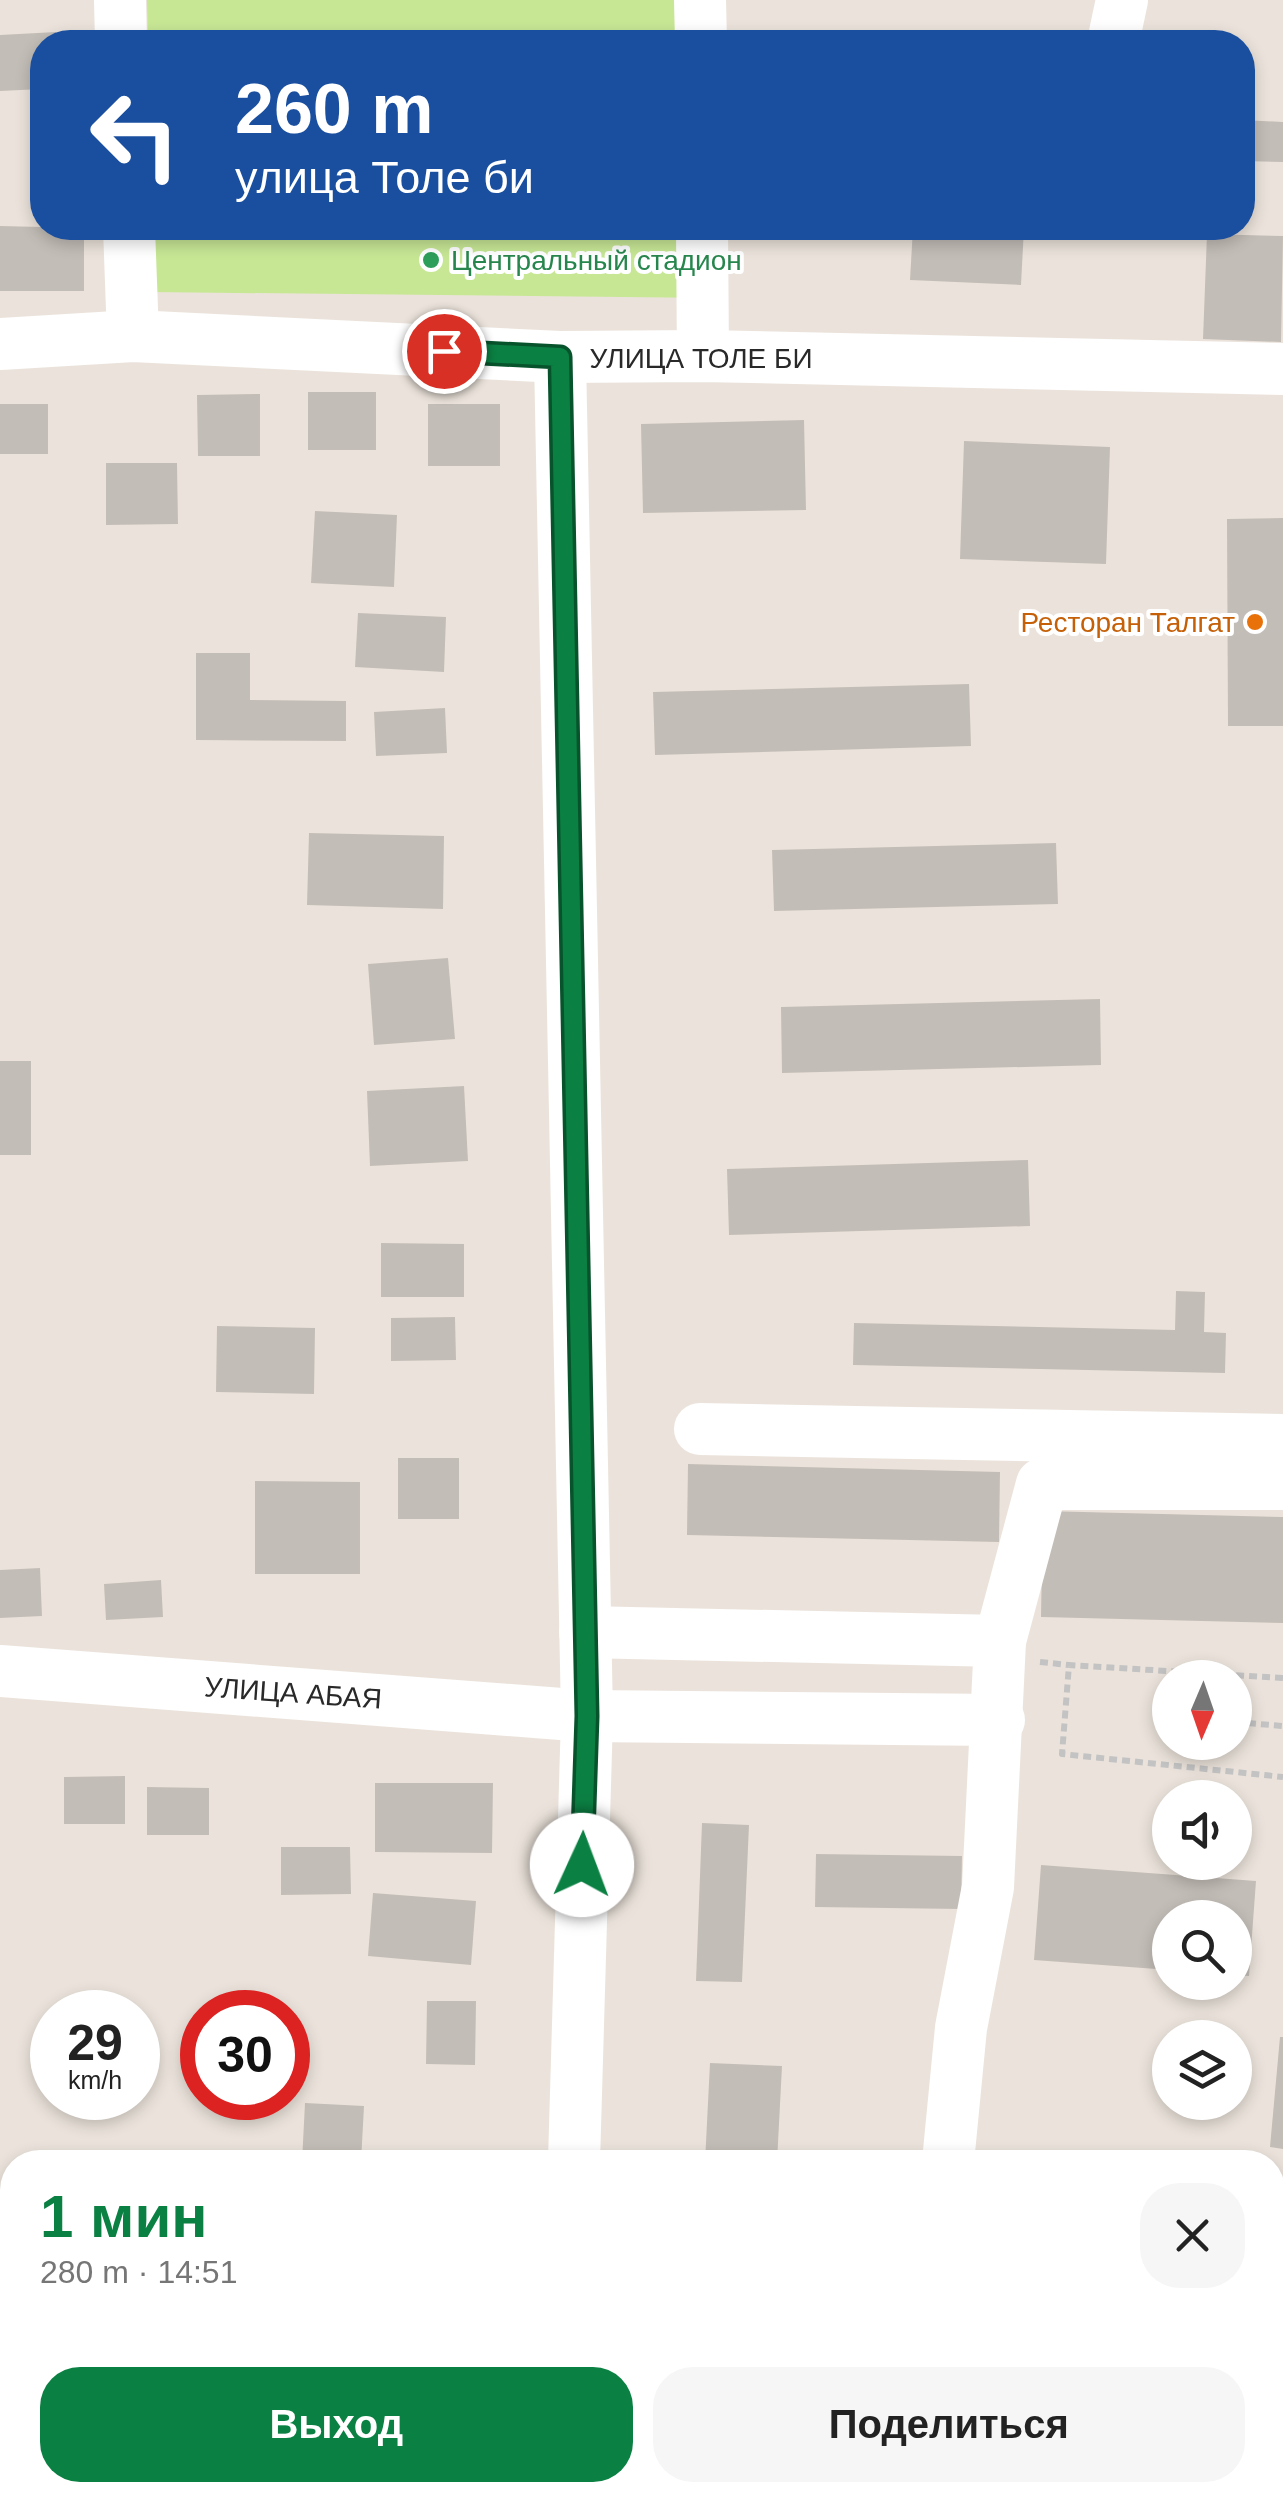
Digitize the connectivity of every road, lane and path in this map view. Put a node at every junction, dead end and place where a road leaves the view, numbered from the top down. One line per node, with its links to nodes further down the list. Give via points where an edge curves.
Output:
1 (120, 0): 3 (street)
2 (700, 0): 4 (street)
3 (121, 30)
4 (700, 30)
5 (129, 240): 7 (street)
6 (702, 240): 9 (street)
7 (133, 336): 8 (street, УЛИЦА ТОЛЕ БИ); 10 (street, УЛИЦА ТОЛЕ БИ)
8 (0, 344)
9 (703, 356): 10 (street, УЛИЦА ТОЛЕ БИ); 11 (street, УЛИЦА ТОЛЕ БИ)
10 (560, 357): 15 (street)
11 (1283, 369)
12 (700, 1429): 13 (street)
13 (1283, 1440)
14 (1283, 1484): 16 (street, via 1042,1484)
15 (585, 1632): 16 (street); 19 (street)
16 (1000, 1641): 20 (street)
17 (0, 1671): 19 (street, УЛИЦА АБАЯ)
18 (1283, 1678): 23 (path, via 1069,1665 1062,1754)
19 (587, 1716): 20 (street, УЛИЦА АБАЯ); 24 (street)
20 (999, 1720): 25 (street, via 988,1886 961,2028)
21 (1252, 1723): 22 (path)
22 (1283, 1726)
23 (1283, 1777)
24 (574, 2150)
25 (949, 2150)

